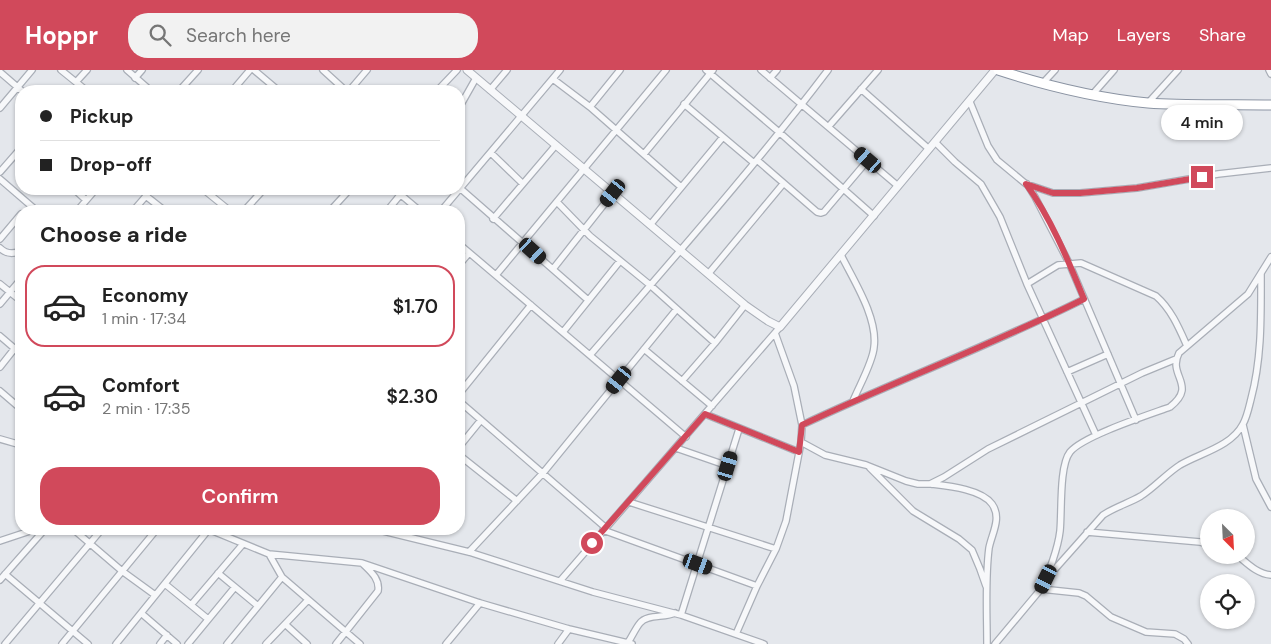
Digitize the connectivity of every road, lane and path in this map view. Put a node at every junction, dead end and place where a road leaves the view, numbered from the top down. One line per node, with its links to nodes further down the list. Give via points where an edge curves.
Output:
1 (32, 70): 35 (street)
2 (62, 70): 32 (street)
3 (87, 70): 32 (street)
4 (127, 70): 28 (street)
5 (142, 70): 28 (street)
6 (198, 70): 38 (street)
7 (252, 70): 39 (street); 40 (street)
8 (323, 70): 41 (street)
9 (368, 70): 42 (street)
10 (456, 70): 43 (street)
11 (467, 70): 29 (street)
12 (507, 70): 45 (street)
13 (560, 70): 31 (street)
14 (620, 70): 54 (street)
15 (666, 70): 58 (street)
16 (761, 70): 30 (street)
17 (777, 70): 30 (street)
18 (828, 70): 52 (street)
19 (878, 70): 44 (street)
20 (996, 70): 33 (highway); 49 (street)
21 (1055, 70): 33 (street)
22 (1114, 70): 47 (street)
23 (1178, 70): 50 (street)
24 (1269, 70): 27 (street)
25 (709, 71): 51 (street); 59 (street)
26 (0, 72): 34 (street)
27 (1271, 74)
28 (136, 78): 37 (street)
29 (476, 78): 45 (street); 48 (street)
30 (770, 78): 52 (street)
31 (553, 79): 54 (street); 56 (street)
32 (76, 82): 36 (street)
33 (1042, 84): 47 (highway)
34 (15, 85)
35 (23, 85)
36 (80, 85)
37 (144, 85)
38 (184, 85)
39 (238, 85)
40 (271, 85)
41 (341, 85)
42 (354, 85)
43 (442, 85)
44 (861, 89): 57 (street); 63 (street)
45 (490, 90): 56 (street)
46 (15, 94): 55 (street)
47 (1092, 95): 50 (highway)
48 (465, 97)
49 (970, 102): 61 (street); 76 (street, via 997,160)
50 (1148, 103): 53 (highway)
51 (684, 104): 60 (street); 65 (street)
52 (802, 104): 57 (street); 59 (street)
53 (1271, 105)
54 (590, 107): 58 (street)
55 (0, 108)
56 (521, 116): 62 (street); 64 (street)
57 (829, 126): 67 (street)
58 (616, 129): 65 (street); 70 (street)
59 (779, 132): 68 (street); 79 (street)
60 (723, 137): 68 (street); 78 (street)
61 (935, 142): 63 (street); 126 (street, via 981,184 1000,217)
62 (556, 144): 70 (street); 73 (street)
63 (929, 149): 77 (street)
64 (491, 153): 73 (street); 74 (street)
65 (644, 154): 78 (street)
66 (15, 155): 71 (street)
67 (868, 160): 77 (street); 79 (street)
68 (755, 162): 75 (street); 113 (street)
69 (1271, 168): 76 (street, via 1080,193 1053,193)
70 (584, 169): 82 (street); 93 (street)
71 (0, 172)
72 (0, 179): 80 (street)
73 (522, 183): 105 (street)
74 (465, 184)
75 (783, 184): 79 (street, via 821,213); 122 (street)
76 (1026, 184): 120 (street, via 1036,197)
77 (898, 186): 104 (street)
78 (681, 187): 107 (street)
79 (844, 190): 104 (street)
80 (15, 192)
81 (465, 193): 105 (street)
82 (613, 193): 107 (street); 108 (street)
83 (18, 195): 94 (street)
84 (81, 195): 92 (street)
85 (91, 195): 92 (street)
86 (212, 195): 98 (street)
87 (259, 195): 99 (street)
88 (345, 195): 100 (street)
89 (401, 195): 101 (street); 102 (street)
90 (456, 195): 103 (street)
91 (146, 196): 96 (street); 97 (street)
92 (86, 200): 95 (street)
93 (557, 202): 108 (street); 110 (street)
94 (29, 205)
95 (83, 205)
96 (138, 205)
97 (157, 205)
98 (223, 205)
99 (249, 205)
100 (335, 205)
101 (392, 205)
102 (413, 205)
103 (447, 205)
104 (874, 216): 116 (street)
105 (493, 219): 110 (street)
106 (15, 221): 109 (street)
107 (650, 225): 113 (street)
108 (584, 229): 119 (street); 121 (street)
109 (0, 238)
110 (523, 242): 121 (street); 124 (street)
111 (0, 248): 115 (street)
112 (465, 249): 114 (street)
113 (681, 251): 122 (street); 127 (street)
114 (469, 253): 118 (street); 124 (street)
115 (15, 254)
116 (841, 254): 138 (street); 155 (street, via 875,331 874,349)
117 (1271, 257): 123 (street)
118 (465, 258)
119 (620, 261): 127 (street); 132 (street)
120 (1069, 263): 126 (street, via 1058,265); 131 (street); 142 (street, via 1081,264 1156,296 1176,322)
121 (553, 269): 132 (street)
122 (709, 273): 135 (street)
123 (1261, 274): 142 (street, via 1248,294); 164 (street, via 1260,348 1255,386)
124 (496, 275): 134 (street)
125 (0, 284): 129 (street)
126 (1027, 284): 137 (street)
127 (650, 285): 136 (street); 146 (street)
128 (15, 286): 129 (street)
129 (10, 292): 130 (street); 133 (street)
130 (15, 296)
131 (1084, 299): 137 (street); 145 (street)
132 (588, 300): 139 (street)
133 (0, 304)
134 (531, 305): 139 (street); 153 (street)
135 (745, 305): 138 (street); 141 (street)
136 (676, 310): 141 (street); 144 (street)
137 (1043, 319): 149 (street); 155 (street)
138 (777, 330): 159 (street); 163 (street)
139 (562, 332): 146 (street)
140 (0, 336): 143 (street)
141 (715, 343): 151 (street)
142 (1187, 346): 147 (street)
143 (15, 348): 148 (street)
144 (644, 349): 150 (street); 151 (street)
145 (1108, 354): 149 (street); 152 (street)
146 (590, 355): 150 (street)
147 (1176, 359): 152 (street); 162 (street, via 1182,394 1170,407)
148 (0, 367)
149 (1067, 372): 156 (street)
150 (619, 380): 167 (street); 177 (street)
151 (682, 381): 159 (street)
152 (1121, 383): 156 (street); 162 (street)
153 (465, 387)
154 (0, 391): 157 (street)
155 (853, 401): 163 (street)
156 (1081, 403): 166 (street); 178 (street, via 988,449)
157 (15, 404)
158 (465, 406): 161 (street)
159 (712, 406): 160 (street)
160 (705, 414): 165 (street); 167 (street)
161 (481, 420): 169 (street); 177 (street)
162 (1136, 420): 166 (street)
163 (802, 425): 170 (street)
164 (1243, 425): 181 (street, via 1256,479); 184 (street, via 1217,447 1178,466 1139,498 1103,515)
165 (739, 429): 173 (street); 176 (street)
166 (1096, 435): 208 (street, via 1070,452 1064,463 1060,533)
167 (686, 437): 172 (street)
168 (0, 439): 171 (street)
169 (465, 440)
170 (801, 442): 173 (street); 175 (street, via 825,456)
171 (15, 444)
172 (676, 448): 176 (street); 180 (street)
173 (799, 452): 197 (street, via 786,521)
174 (465, 460): 179 (street)
175 (866, 464): 178 (street, via 906,481); 215 (street, via 913,510 972,550)
176 (728, 466): 182 (street)
177 (543, 473): 179 (street); 183 (street)
178 (930, 484): 215 (street, via 956,487 981,495 995,509 997,518 990,547)
179 (517, 500): 198 (street)
180 (629, 502): 182 (street); 183 (street)
181 (1271, 506)
182 (709, 528): 197 (street); 201 (street)
183 (604, 529): 201 (street); 210 (street)
184 (1087, 532): 194 (street); 208 (street)
185 (19, 535): 193 (street)
186 (40, 535): 205 (street)
187 (80, 535): 195 (street)
188 (97, 535): 195 (street)
189 (152, 535): 203 (street)
190 (203, 535): 211 (street)
191 (222, 535): 196 (street)
192 (406, 535): 198 (street)
193 (0, 542)
194 (1200, 542)
195 (90, 543): 203 (street); 218 (street)
196 (243, 544): 199 (street); 204 (street)
197 (776, 549): 212 (street)
198 (469, 552): 210 (street)
199 (268, 554): 200 (street); 207 (street)
200 (362, 564): 219 (street); 228 (street, via 377,579 378,591)
201 (698, 564): 212 (street); 223 (street)
202 (1248, 564): 206 (street)
203 (122, 571): 216 (street); 227 (street)
204 (218, 573): 213 (street); 220 (street)
205 (5, 574): 209 (street); 218 (street)
206 (1271, 575)
207 (282, 577): 217 (street); 221 (street)
208 (1046, 579): 214 (street)
209 (0, 580)
210 (560, 581): 223 (street)
211 (164, 584): 216 (street); 220 (street)
212 (757, 586): 229 (street)
213 (235, 588): 221 (street); 224 (street)
214 (1041, 589): 251 (street); 252 (street, via 1079,593 1111,617 1146,632 1175,634)
215 (987, 592): 250 (street)
216 (155, 596): 222 (street)
217 (308, 600): 225 (street); 228 (street)
218 (40, 602): 227 (street); 234 (street)
219 (480, 603): 226 (street); 247 (street)
220 (191, 605): 224 (street)
221 (258, 606): 232 (street)
222 (141, 613): 230 (street); 237 (street)
223 (678, 614): 229 (street); 233 (street, via 644,619)
224 (208, 619): 240 (street)
225 (285, 624): 231 (street); 242 (street)
226 (569, 629): 233 (street); 248 (street)
227 (74, 630): 235 (street); 236 (street)
228 (346, 632): 245 (street); 246 (street)
229 (736, 634): 249 (street)
230 (167, 635): 238 (street); 239 (street)
231 (301, 639): 243 (street); 244 (street)
232 (229, 641): 241 (street)
233 (629, 643)
234 (5, 644)
235 (62, 644)
236 (88, 644)
237 (116, 644)
238 (160, 644)
239 (177, 644)
240 (188, 644)
241 (237, 644)
242 (266, 644)
243 (296, 644)
244 (307, 644)
245 (336, 644)
246 (360, 644)
247 (446, 644)
248 (558, 644)
249 (764, 644)
250 (987, 644)
251 (995, 644)
252 (1188, 644)

